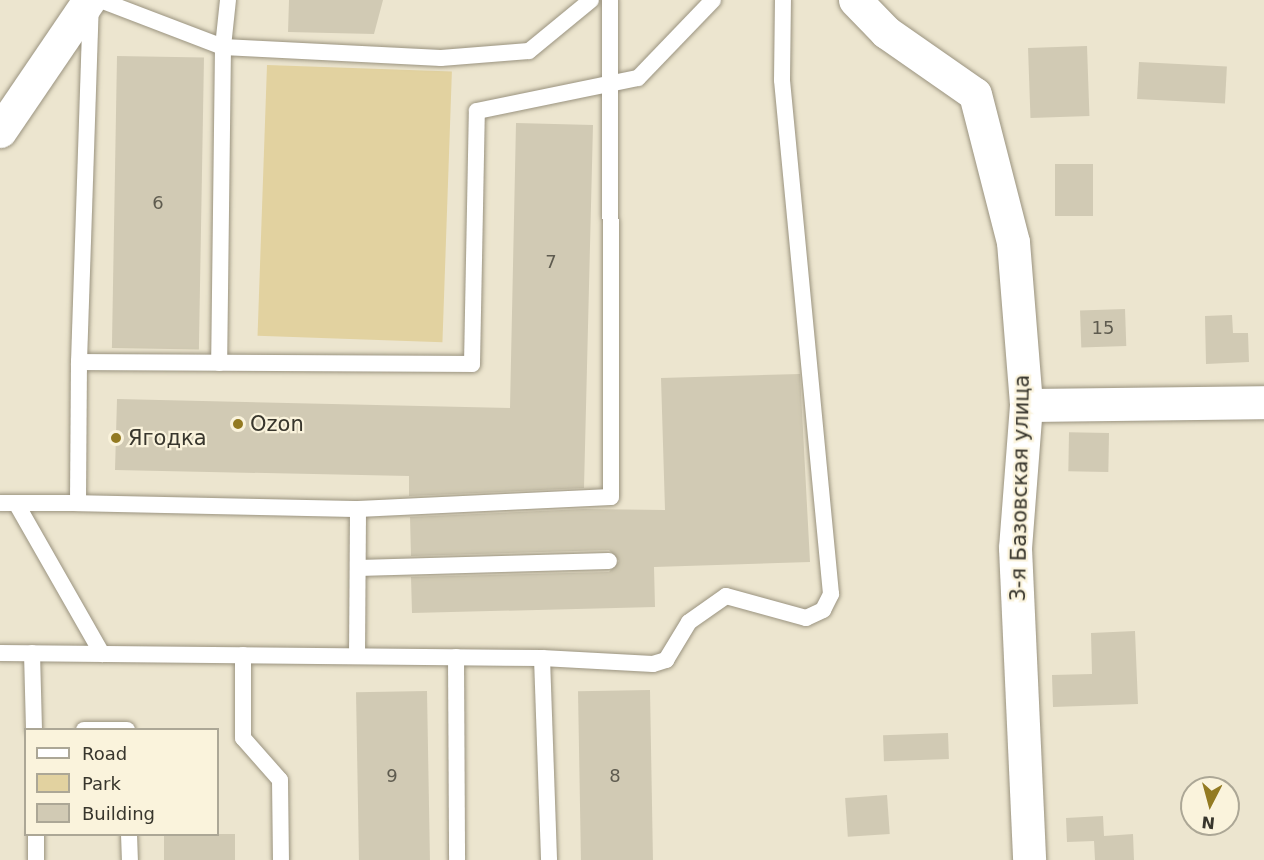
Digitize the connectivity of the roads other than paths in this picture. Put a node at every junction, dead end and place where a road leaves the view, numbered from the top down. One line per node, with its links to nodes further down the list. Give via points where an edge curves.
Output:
1 (90, 0): 11 (street); 12 (lane)
2 (100, 0): 9 (lane)
3 (228, 0): 9 (lane)
4 (591, 0): 9 (lane, via 529,51 370,57)
5 (610, 0): 10 (lane)
6 (713, 0): 10 (lane, via 638,78)
7 (783, 0): 27 (lane, via 782,80 831,594 823,610 806,618 726,596 689,622 666,660 653,664)
8 (855, 0): 15 (street, 3-я Базовская улица, via 886,32 975,94 1013,242)
9 (223, 47): 13 (lane)
10 (611, 84): 13 (lane, via 477,111 472,364); 18 (lane, via 611,497)
11 (0, 131)
12 (79, 362): 13 (lane); 17 (lane)
13 (219, 363)
14 (1264, 402): 15 (street)
15 (1026, 405): 36 (street, 3-я Базовская улица, via 1015,548)
16 (8, 503): 17 (lane); 23 (lane)
17 (78, 503): 18 (lane)
18 (358, 508): 20 (lane)
19 (609, 561): 20 (lane)
20 (358, 568): 25 (lane)
21 (0, 653): 22 (lane)
22 (32, 653): 23 (lane); 28 (lane)
23 (102, 654): 24 (lane)
24 (243, 655): 25 (lane); 33 (lane, via 243,738 280,780)
25 (357, 656): 26 (lane)
26 (456, 657): 27 (lane); 34 (lane)
27 (542, 658): 35 (lane)
28 (34, 728)
29 (36, 836): 31 (lane)
30 (129, 836): 32 (lane)
31 (36, 860)
32 (130, 860)
33 (281, 860)
34 (457, 860)
35 (549, 860)
36 (1029, 860)

